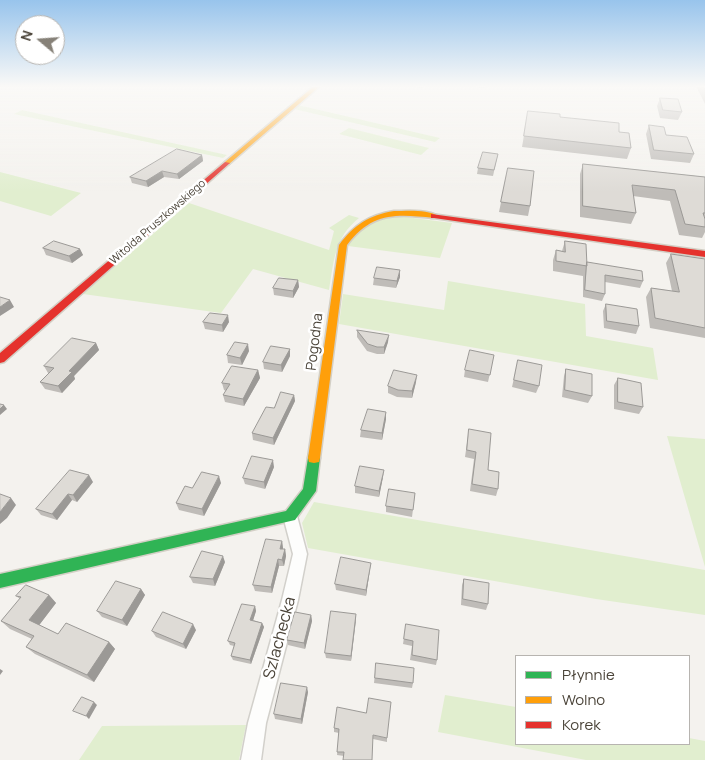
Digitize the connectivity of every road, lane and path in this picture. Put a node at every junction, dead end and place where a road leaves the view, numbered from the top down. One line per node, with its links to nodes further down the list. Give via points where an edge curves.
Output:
1 (275, 121): 3 (street, Witolda Pruszkowskiego)
2 (705, 254): 4 (street, Pogodna, via 403,213 372,217 358,225 343,245 309,491)
3 (0, 359)
4 (290, 516): 5 (street); 6 (street, Szlachecka, via 300,554 257,723)
5 (0, 582)
6 (251, 760)

